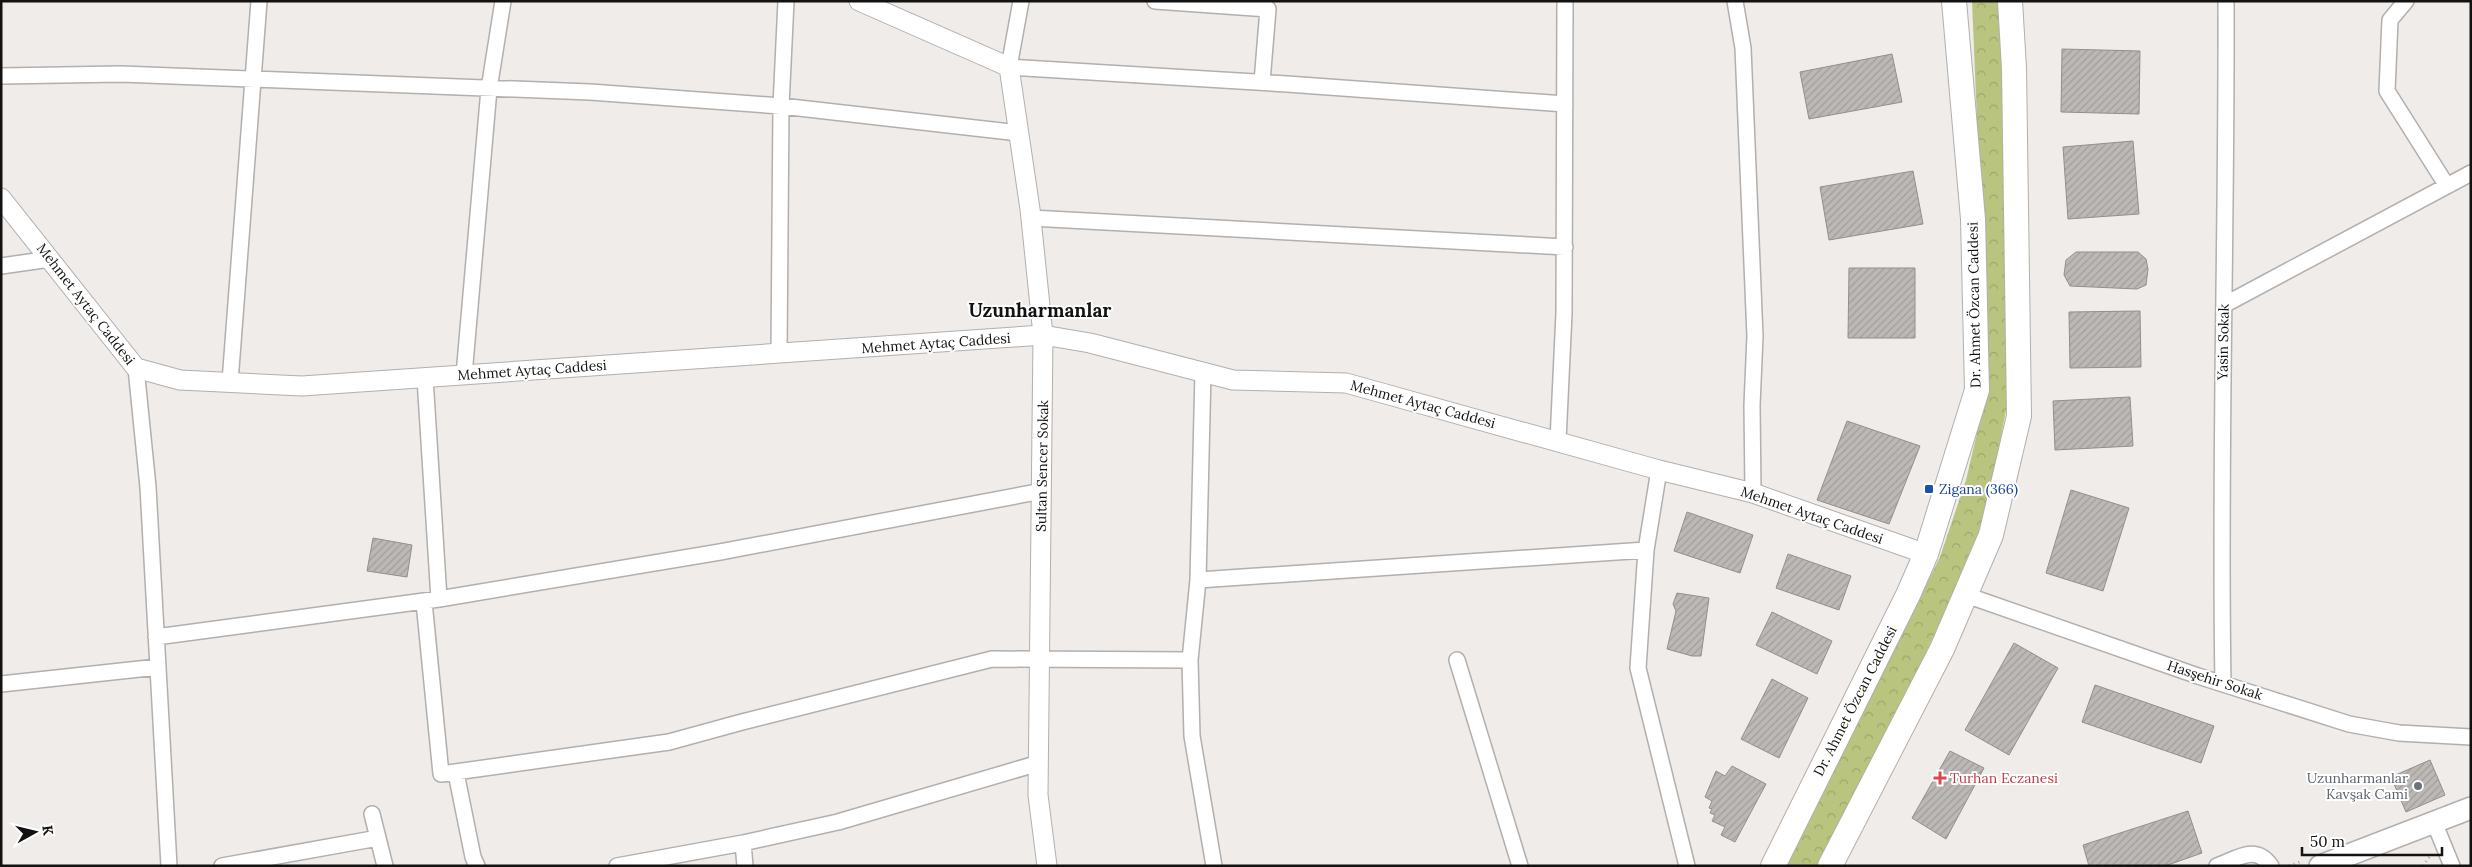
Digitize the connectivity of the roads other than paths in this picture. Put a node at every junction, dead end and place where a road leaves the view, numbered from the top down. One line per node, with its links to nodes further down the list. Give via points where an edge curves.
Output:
1 (260, 1): 15 (street)
2 (503, 1): 17 (street)
3 (786, 1): 19 (street)
4 (859, 1): 13 (street)
5 (1021, 1): 13 (street)
6 (1155, 1): 16 (street, via 1268,9)
7 (1565, 1): 18 (street)
8 (1735, 1): 39 (street, via 1743,48 1755,336)
9 (1954, 1): 41 (main road, Dr. Ahmet Özcan Caddesi, via 1972,219 1977,390)
10 (2010, 1): 43 (main road, via 2014,68 2019,416 1992,535)
11 (2226, 1): 28 (street, Yasin Sokak)
12 (2406, 1): 22 (street, via 2390,20 2387,91)
13 (1009, 68): 16 (street); 20 (street, Sultan Sencer Sokak)
14 (1, 76): 15 (street, via 121,74)
15 (252, 79): 17 (street); 35 (street)
16 (1262, 82): 18 (street)
17 (488, 88): 19 (street); 33 (street)
18 (1565, 104): 25 (street)
19 (781, 106): 20 (street); 30 (street)
20 (1019, 133): 24 (street, Sultan Sencer Sokak)
21 (2471, 173): 22 (street)
22 (2447, 186): 28 (street)
23 (1, 198): 26 (street, Mehmet Aytaç Caddesi)
24 (1031, 218): 25 (street); 29 (street, Sultan Sencer Sokak)
25 (1564, 247): 36 (street)
26 (50, 259): 27 (street); 31 (street, Mehmet Aytaç Caddesi)
27 (1, 266)
28 (2224, 305): 51 (street, Yasin Sokak)
29 (1043, 336): 30 (street, Mehmet Aytaç Caddesi); 32 (street, Mehmet Aytaç Caddesi, via 1090,343); 38 (street, Sultan Sencer Sokak)
30 (779, 353): 33 (street, Mehmet Aytaç Caddesi)
31 (136, 368): 35 (street, Mehmet Aytaç Caddesi, via 180,380); 46 (street, via 148,487)
32 (1203, 372): 36 (street, Mehmet Aytaç Caddesi, via 1233,380 1346,383); 42 (street)
33 (464, 375): 34 (street, Mehmet Aytaç Caddesi)
34 (425, 378): 35 (street, Mehmet Aytaç Caddesi, via 302,386); 44 (street)
35 (230, 382)
36 (1558, 441): 37 (street, Mehmet Aytaç Caddesi)
37 (1659, 470): 39 (street, Mehmet Aytaç Caddesi); 40 (street)
38 (1042, 491): 44 (street, via 720,552); 49 (street, Sultan Sencer Sokak)
39 (1753, 492): 41 (street, Mehmet Aytaç Caddesi)
40 (1646, 550): 42 (street); 70 (street, via 1638,668)
41 (1926, 554): 71 (main road, Dr. Ahmet Özcan Caddesi)
42 (1198, 580): 47 (street)
43 (1966, 595): 51 (street, Hasşehir Sokak); 72 (main road, via 1942,649)
44 (439, 599): 45 (street)
45 (424, 602): 46 (street); 55 (street, via 441,774)
46 (156, 637): 50 (street)
47 (1190, 660): 49 (street); 68 (street, via 1192,736)
48 (1457, 660): 69 (street)
49 (1040, 661): 54 (street, Sultan Sencer Sokak); 55 (street, via 992,659 669,742)
50 (158, 667): 52 (street); 61 (street)
51 (2223, 683): 53 (street, Hasşehir Sokak, via 2349,724 2399,733)
52 (1, 684)
53 (2471, 737)
54 (1039, 763): 60 (street, via 838,822); 67 (street, Sultan Sencer Sokak, via 1038,795)
55 (456, 773): 64 (street)
56 (2471, 808): 58 (main road)
57 (372, 814): 59 (street)
58 (2434, 822): 75 (main road); 76 (street)
59 (378, 838): 62 (street); 63 (street)
60 (743, 843): 65 (street); 66 (street)
61 (169, 866)
62 (222, 866)
63 (385, 866)
64 (477, 866)
65 (617, 866)
66 (745, 866)
67 (1047, 866)
68 (1214, 866)
69 (1520, 866)
70 (1687, 866)
71 (1773, 866)
72 (1830, 866)
73 (2217, 866): 74 (street, via 2256,853 2265,856)
74 (2271, 866)
75 (2320, 866)
76 (2452, 866)

